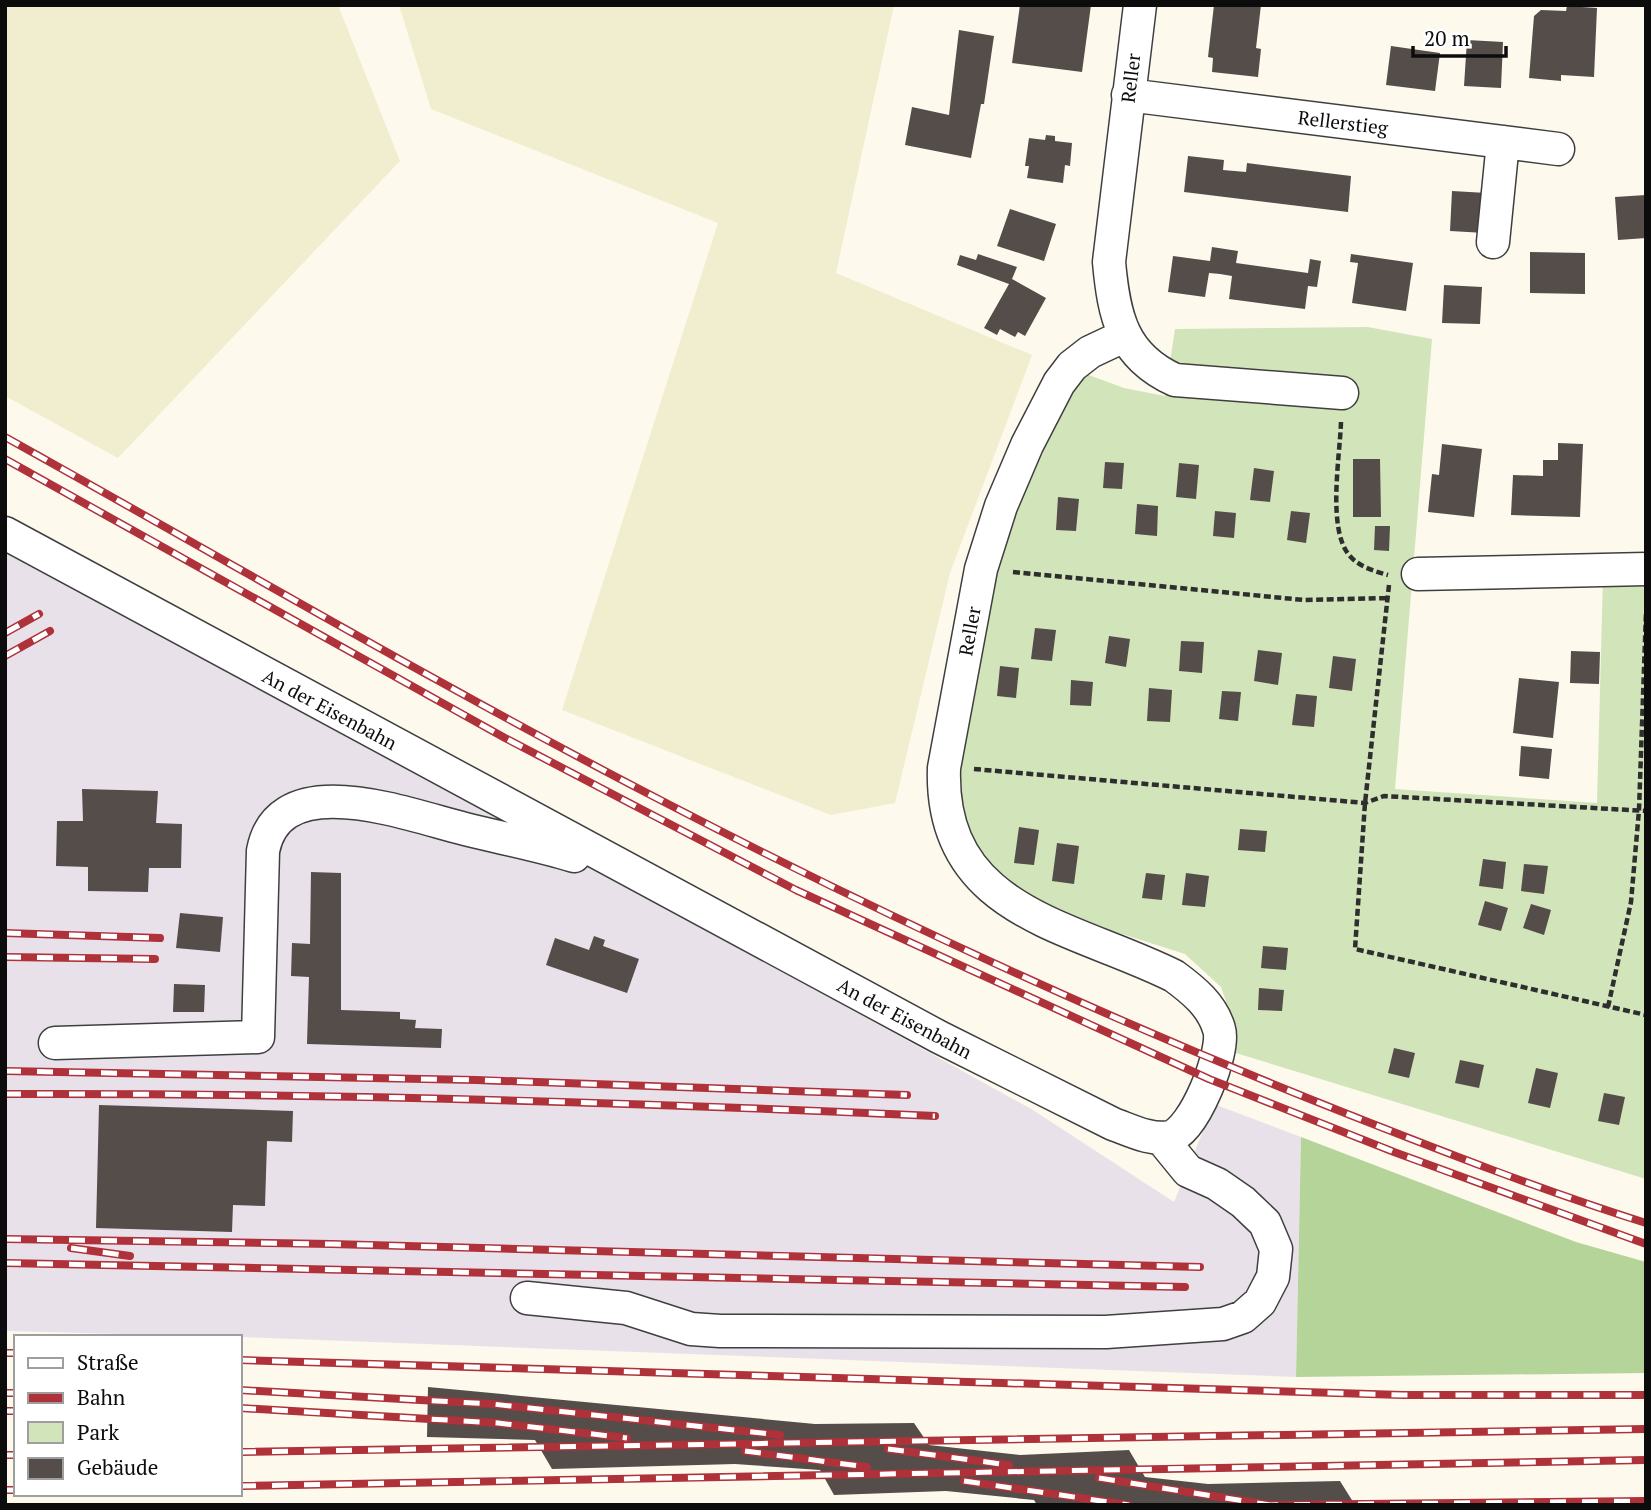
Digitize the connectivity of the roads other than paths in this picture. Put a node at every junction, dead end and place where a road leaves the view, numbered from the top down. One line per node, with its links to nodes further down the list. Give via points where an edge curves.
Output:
1 (1140, 5): 2 (street, Reller)
2 (1128, 95): 3 (street, Rellerstieg); 6 (street, Reller, via 1109,262 1112,300)
3 (1503, 142): 4 (street, Rellerstieg); 5 (street)
4 (1558, 149)
5 (1493, 242)
6 (1124, 336): 7 (street, via 1153,370 1175,380); 13 (street, Reller, via 1072,366 1017,469 981,569 944,768 945,811 951,832 980,879 1010,903 1043,923 1174,976 1192,988 1212,1013 1221,1038 1196,1111 1182,1131)
7 (1342, 393)
8 (5, 533): 11 (street, An der Eisenbahn)
9 (1646, 569): 10 (street)
10 (1404, 575)
11 (654, 884): 12 (street, An der Eisenbahn, via 532,843 411,812 345,803 311,805 275,820 266,835 258,1037); 13 (street, An der Eisenbahn, via 1065,1102 1139,1134)
12 (55, 1043)
13 (1161, 1138): 14 (street, via 1188,1171 1217,1184 1265,1223 1276,1249 1273,1277 1260,1302 1243,1317 1223,1324 1106,1332 720,1331 691,1329 626,1308)
14 (527, 1298)

